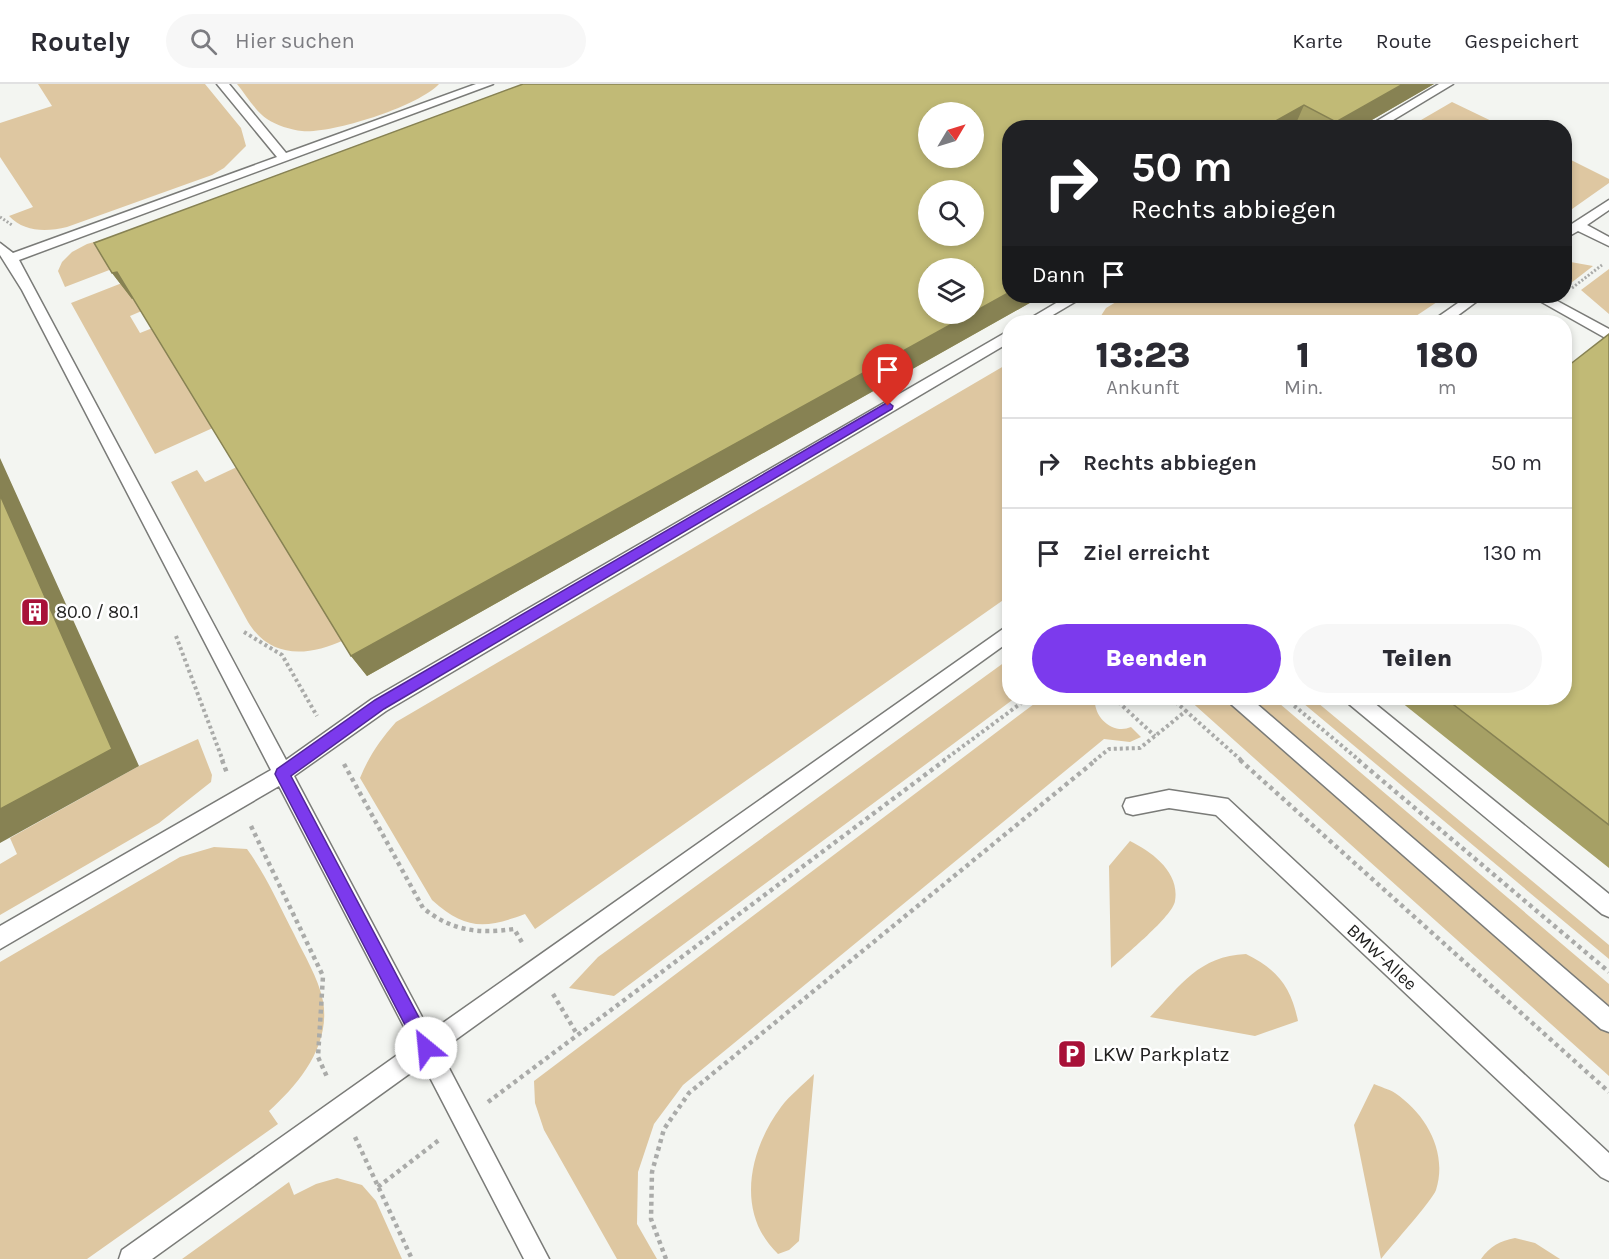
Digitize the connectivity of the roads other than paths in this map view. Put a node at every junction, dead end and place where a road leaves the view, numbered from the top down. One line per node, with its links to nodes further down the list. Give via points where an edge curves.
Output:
1 (224, 84): 5 (lane)
2 (1447, 84): 4 (lane)
3 (482, 85): 5 (lane)
4 (1385, 120)
5 (284, 158): 10 (lane)
6 (1609, 204): 7 (lane)
7 (1578, 226): 8 (lane); 9 (lane)
8 (1572, 230)
9 (1609, 242)
10 (5, 252): 21 (lane)
11 (1066, 303): 14 (lane)
12 (1467, 303): 15 (lane)
13 (1551, 303): 16 (lane)
14 (1046, 315)
15 (1450, 315)
16 (1609, 335)
17 (1002, 340): 21 (lane, via 390,698)
18 (1002, 637): 26 (lane)
19 (1245, 705): 25 (lane)
20 (1364, 705): 23 (lane)
21 (282, 774): 24 (lane); 26 (lane)
22 (1133, 806): 27 (lane, BMW-Allee, via 1169,799 1221,806)
23 (1609, 907)
24 (0, 938)
25 (1609, 1021)
26 (426, 1048): 28 (lane); 29 (lane)
27 (1609, 1169)
28 (131, 1259)
29 (537, 1259)

